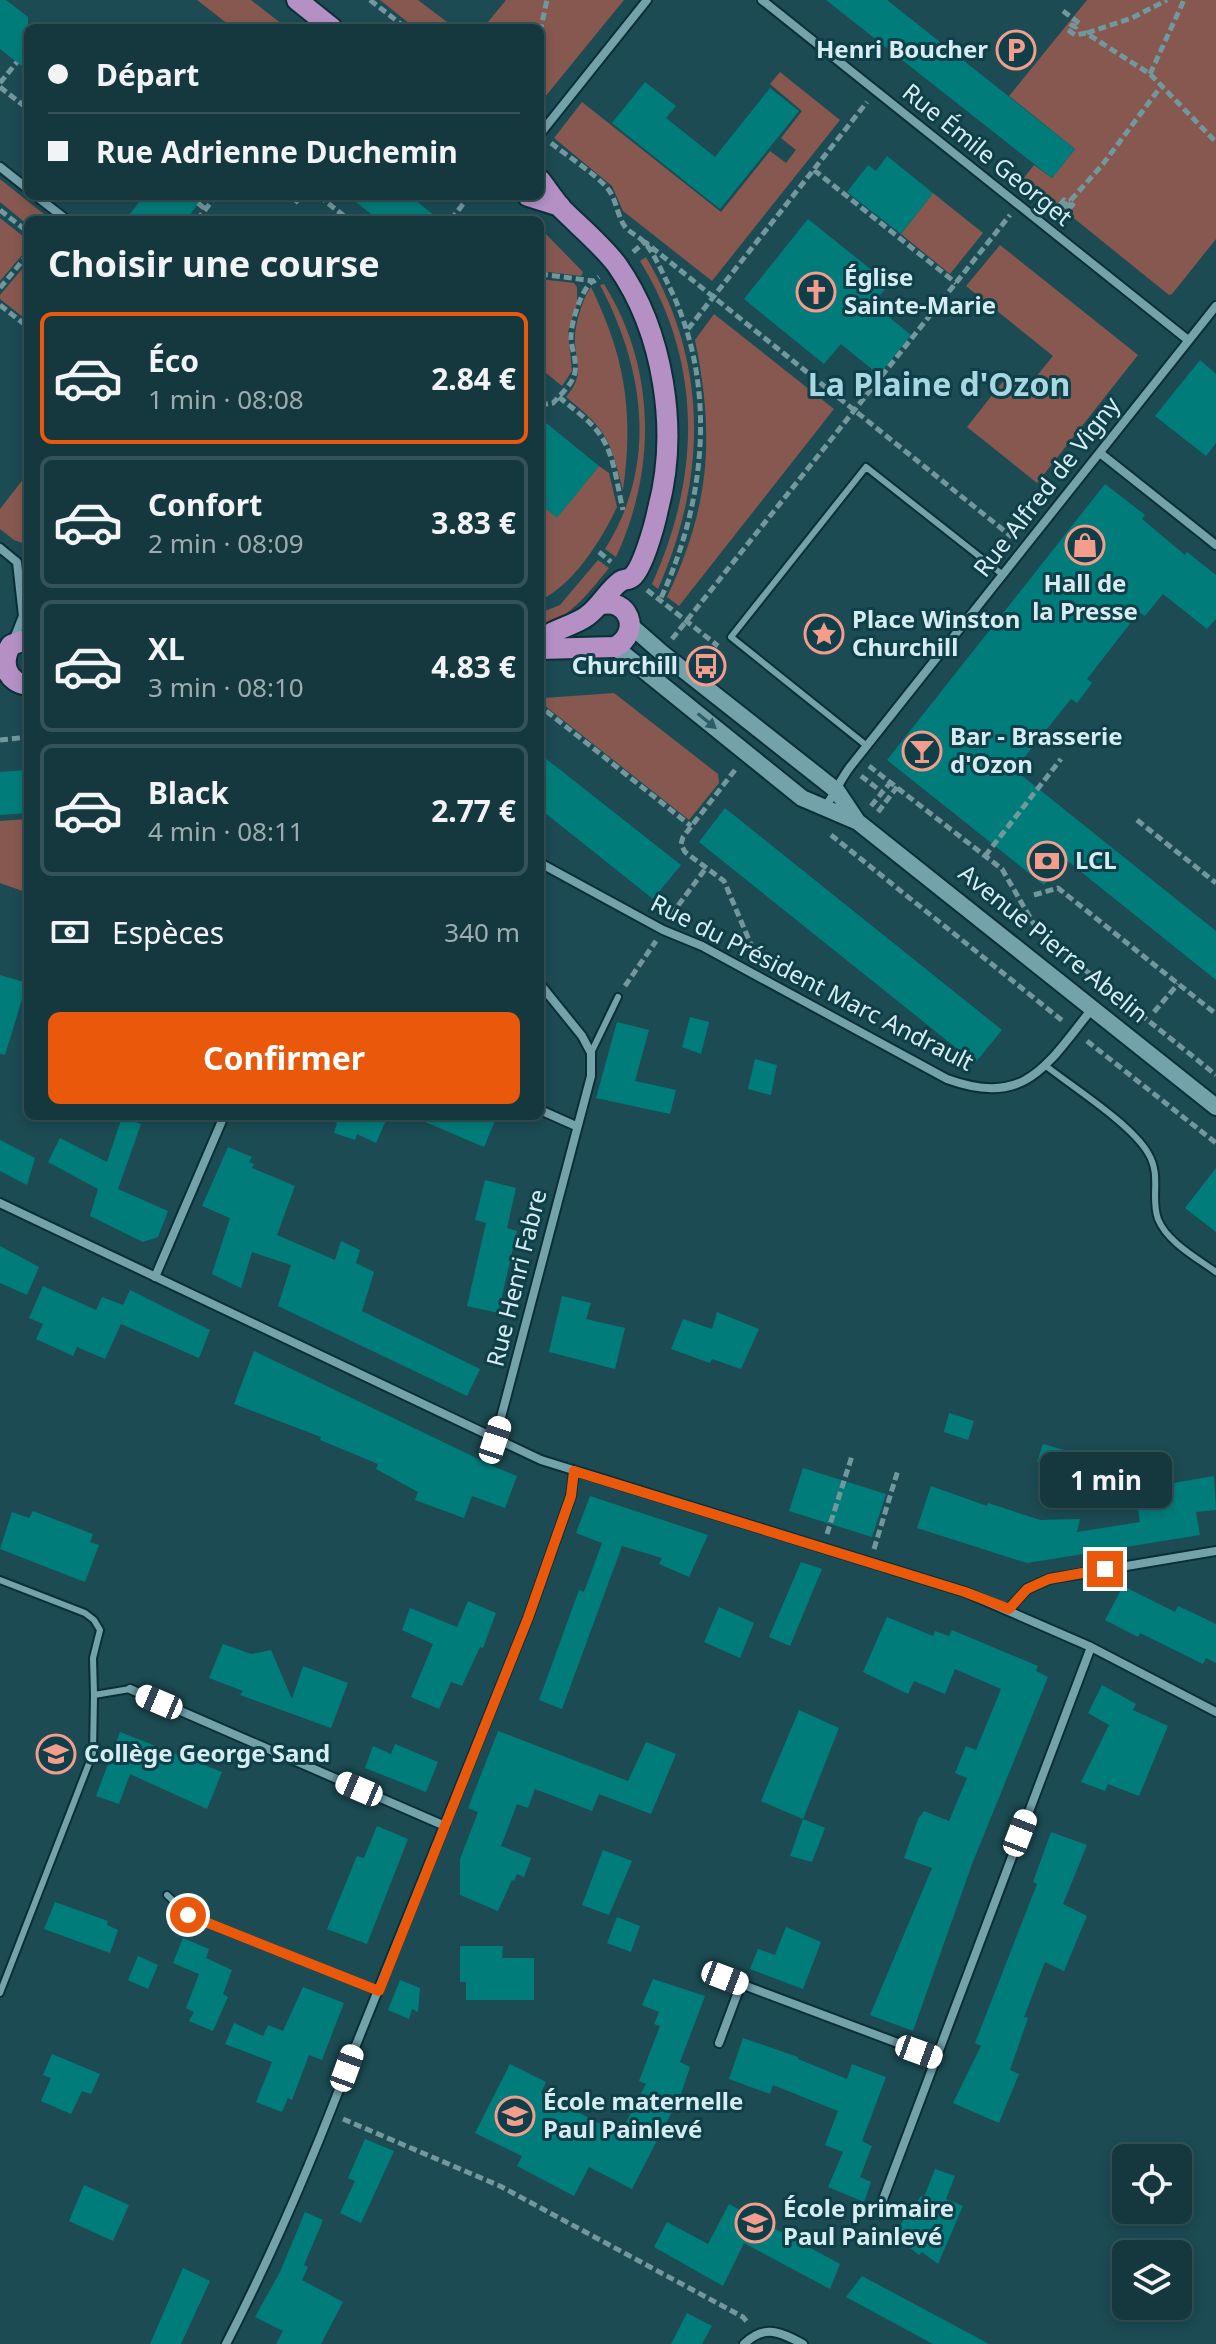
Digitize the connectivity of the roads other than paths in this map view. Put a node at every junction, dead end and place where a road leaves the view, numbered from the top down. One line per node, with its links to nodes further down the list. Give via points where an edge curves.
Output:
1 (297, 0): 4 (main road)
2 (647, 0): 5 (street)
3 (762, 0): 14 (street, Rue Émile Georget)
4 (327, 24)
5 (544, 129)
6 (0, 167): 8 (street)
7 (544, 185): 11 (main road)
8 (24, 186)
9 (41, 200): 12 (street)
10 (541, 200): 11 (main road)
11 (560, 206): 19 (main road, via 616,264 633,292 647,321 663,385 662,495)
12 (62, 216)
13 (1216, 306): 14 (street, Rue Alfred de Vigny)
14 (1188, 340): 15 (street, Rue Alfred de Vigny)
15 (1100, 453): 16 (street); 18 (street, Rue Alfred de Vigny)
16 (1216, 545)
17 (0, 548): 21 (street, via 17,562)
18 (1003, 575): 27 (street, Rue Alfred de Vigny); 27 (lane, via 866,467 740,625 731,637)
19 (632, 578): 20 (main road, via 621,582); 22 (main road)
20 (594, 610): 22 (main road, via 613,603); 23 (main road); 24 (main road, via 589,637)
21 (23, 616): 26 (street)
22 (630, 621): 24 (main road, via 626,639); 28 (main road, Avenue Pierre Abelin, via 662,653)
23 (544, 639)
24 (607, 646): 25 (main road); 29 (main road, Avenue Pierre Abelin, one-way to 29, via 802,798)
25 (544, 649)
26 (12, 664)
27 (867, 746): 28 (street, Rue Alfred de Vigny)
28 (837, 791): 29 (street, Rue Alfred de Vigny); 30 (main road, Avenue Pierre Abelin)
29 (825, 807): 30 (main road, Avenue Pierre Abelin)
30 (858, 822): 34 (main road, Avenue Pierre Abelin)
31 (544, 865): 36 (street, Rue du Président Marc Andrault, via 947,1079 969,1087 1010,1088)
32 (544, 989): 35 (street)
33 (618, 997): 35 (lane)
34 (1092, 1009): 36 (street, Rue du Président Marc Andrault); 37 (main road, Avenue Pierre Abelin)
35 (591, 1053): 40 (street, Rue Henri Fabre, via 591,1076)
36 (1046, 1066): 42 (lane, via 1146,1150 1156,1169 1157,1217 1167,1234)
37 (1216, 1107)
38 (544, 1112): 40 (street)
39 (222, 1120): 43 (street)
40 (576, 1126): 44 (street, Rue Henri Fabre)
41 (0, 1203): 43 (street)
42 (1216, 1272)
43 (155, 1277): 44 (street)
44 (495, 1440): 45 (street)
45 (574, 1471): 48 (street); 53 (street, via 555,1542)
46 (1216, 1551): 48 (street, via 1049,1579 1027,1589)
47 (0, 1580): 51 (lane, via 94,1620 100,1630 93,1658)
48 (1009, 1609): 49 (street)
49 (1091, 1647): 52 (street); 60 (street)
50 (130, 1689): 51 (lane); 53 (street)
51 (94, 1695): 58 (lane, via 93,1753)
52 (1216, 1712)
53 (445, 1826): 57 (street)
54 (167, 1895): 57 (lane, via 188,1915)
55 (709, 1972): 56 (street)
56 (741, 1984): 59 (street); 60 (street)
57 (379, 1991): 62 (street, via 260,2279)
58 (0, 1993)
59 (719, 2043)
60 (935, 2057): 61 (street)
61 (882, 2202)
62 (226, 2344)
63 (744, 2344): 64 (street, via 755,2333 779,2331)
64 (803, 2344)

